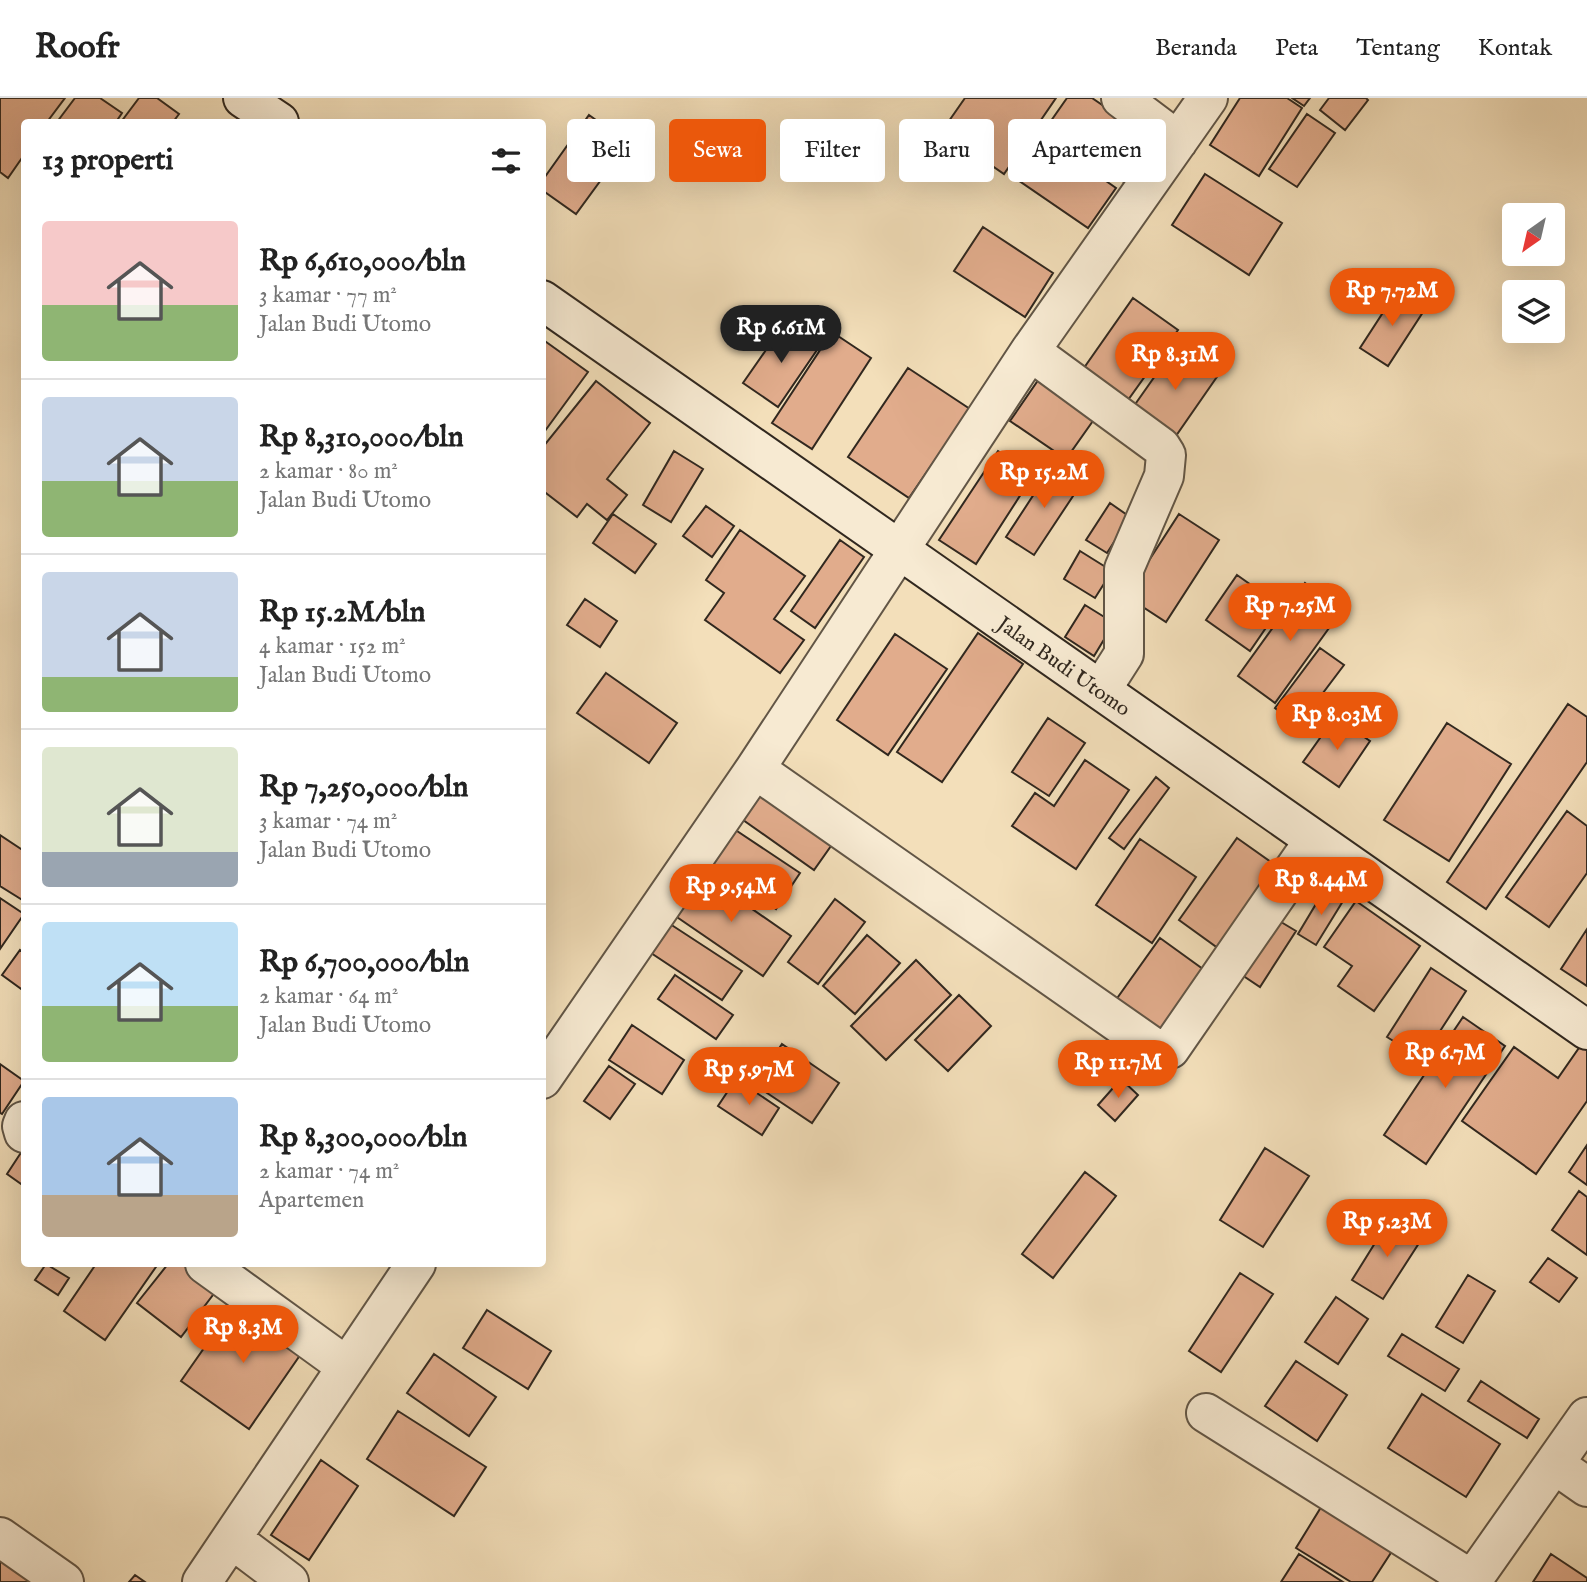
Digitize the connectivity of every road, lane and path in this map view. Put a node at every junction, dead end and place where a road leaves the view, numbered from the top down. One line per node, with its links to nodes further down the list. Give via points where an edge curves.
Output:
1 (243, 98): 4 (street)
2 (1121, 98): 5 (street)
3 (1208, 98): 5 (street)
4 (274, 119)
5 (1178, 141): 7 (street)
6 (546, 303): 8 (street, Jalan Budi Utomo)
7 (1030, 351): 8 (street); 9 (street, via 1166,455 1164,476 1124,569 1124,654)
8 (896, 550): 9 (street, Jalan Budi Utomo); 10 (street)
9 (1101, 690): 11 (street, Jalan Budi Utomo)
10 (755, 769): 11 (street, via 1160,1052 1170,1049); 13 (street)
11 (1313, 842): 12 (street, Jalan Budi Utomo)
12 (1587, 1030)
13 (546, 1073)
14 (209, 1267): 16 (street)
15 (414, 1267): 16 (street)
16 (346, 1366): 22 (street)
17 (1206, 1413): 23 (street)
18 (1587, 1417): 19 (street)
19 (1554, 1464): 20 (street); 23 (street)
20 (1587, 1487)
21 (0, 1537): 24 (street)
22 (232, 1539): 25 (street); 26 (street)
23 (1471, 1581)
24 (64, 1582)
25 (202, 1582)
26 (289, 1582)

